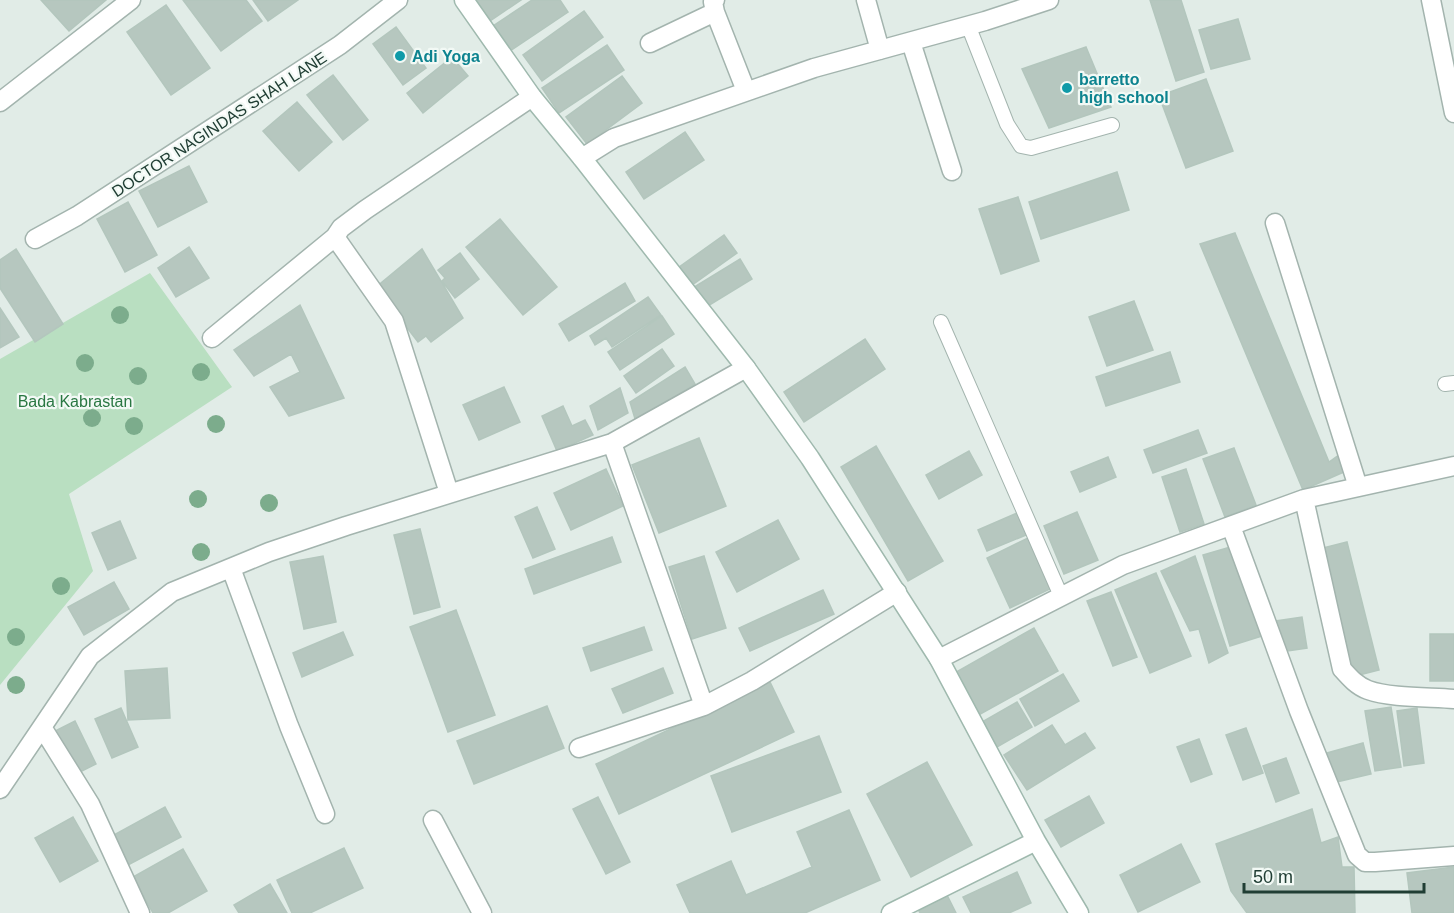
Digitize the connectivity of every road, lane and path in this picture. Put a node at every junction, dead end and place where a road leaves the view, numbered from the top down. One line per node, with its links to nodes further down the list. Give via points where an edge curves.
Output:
1 (131, 0): 14 (street)
2 (398, 0): 21 (street, DOCTOR NAGINDAS SHAH LANE, via 340,45 78,216)
3 (464, 0): 13 (street)
4 (866, 0): 11 (street)
5 (1049, 0): 8 (street)
6 (1431, 0): 15 (street)
7 (715, 6): 10 (street); 12 (street)
8 (968, 25): 9 (street); 16 (lane, via 1007,124 1022,146 1031,148)
9 (911, 42): 11 (street); 18 (street)
10 (650, 44)
11 (880, 50): 12 (street)
12 (746, 91): 17 (street, via 614,138)
13 (532, 97): 17 (street); 20 (street, via 365,210)
14 (0, 102)
15 (1454, 113)
16 (1112, 125)
17 (582, 158): 24 (street)
18 (952, 171)
19 (1275, 223): 27 (street)
20 (335, 237): 23 (street); 28 (street, via 394,321)
21 (34, 239)
22 (941, 322): 33 (lane)
23 (212, 338)
24 (746, 368): 25 (street); 32 (street)
25 (612, 444): 28 (street); 36 (street)
26 (1454, 466): 27 (street)
27 (1358, 487): 29 (street)
28 (449, 493): 31 (street)
29 (1305, 499): 30 (street); 35 (street, via 1342,669 1354,683 1367,690)
30 (1231, 526): 33 (street, via 1123,565); 43 (street, via 1357,855 1365,862)
31 (231, 568): 37 (street, via 172,592 90,656); 40 (street)
32 (897, 592): 34 (street); 36 (street)
33 (1061, 596): 34 (street)
34 (939, 659): 42 (street)
35 (1454, 699)
36 (704, 706): 38 (street)
37 (42, 727): 39 (street); 44 (street, via 90,804)
38 (579, 748)
39 (0, 789)
40 (325, 814)
41 (434, 820): 45 (street)
42 (1036, 841): 46 (street); 47 (street)
43 (1454, 856)
44 (140, 913)
45 (482, 913)
46 (891, 913)
47 (1079, 913)

